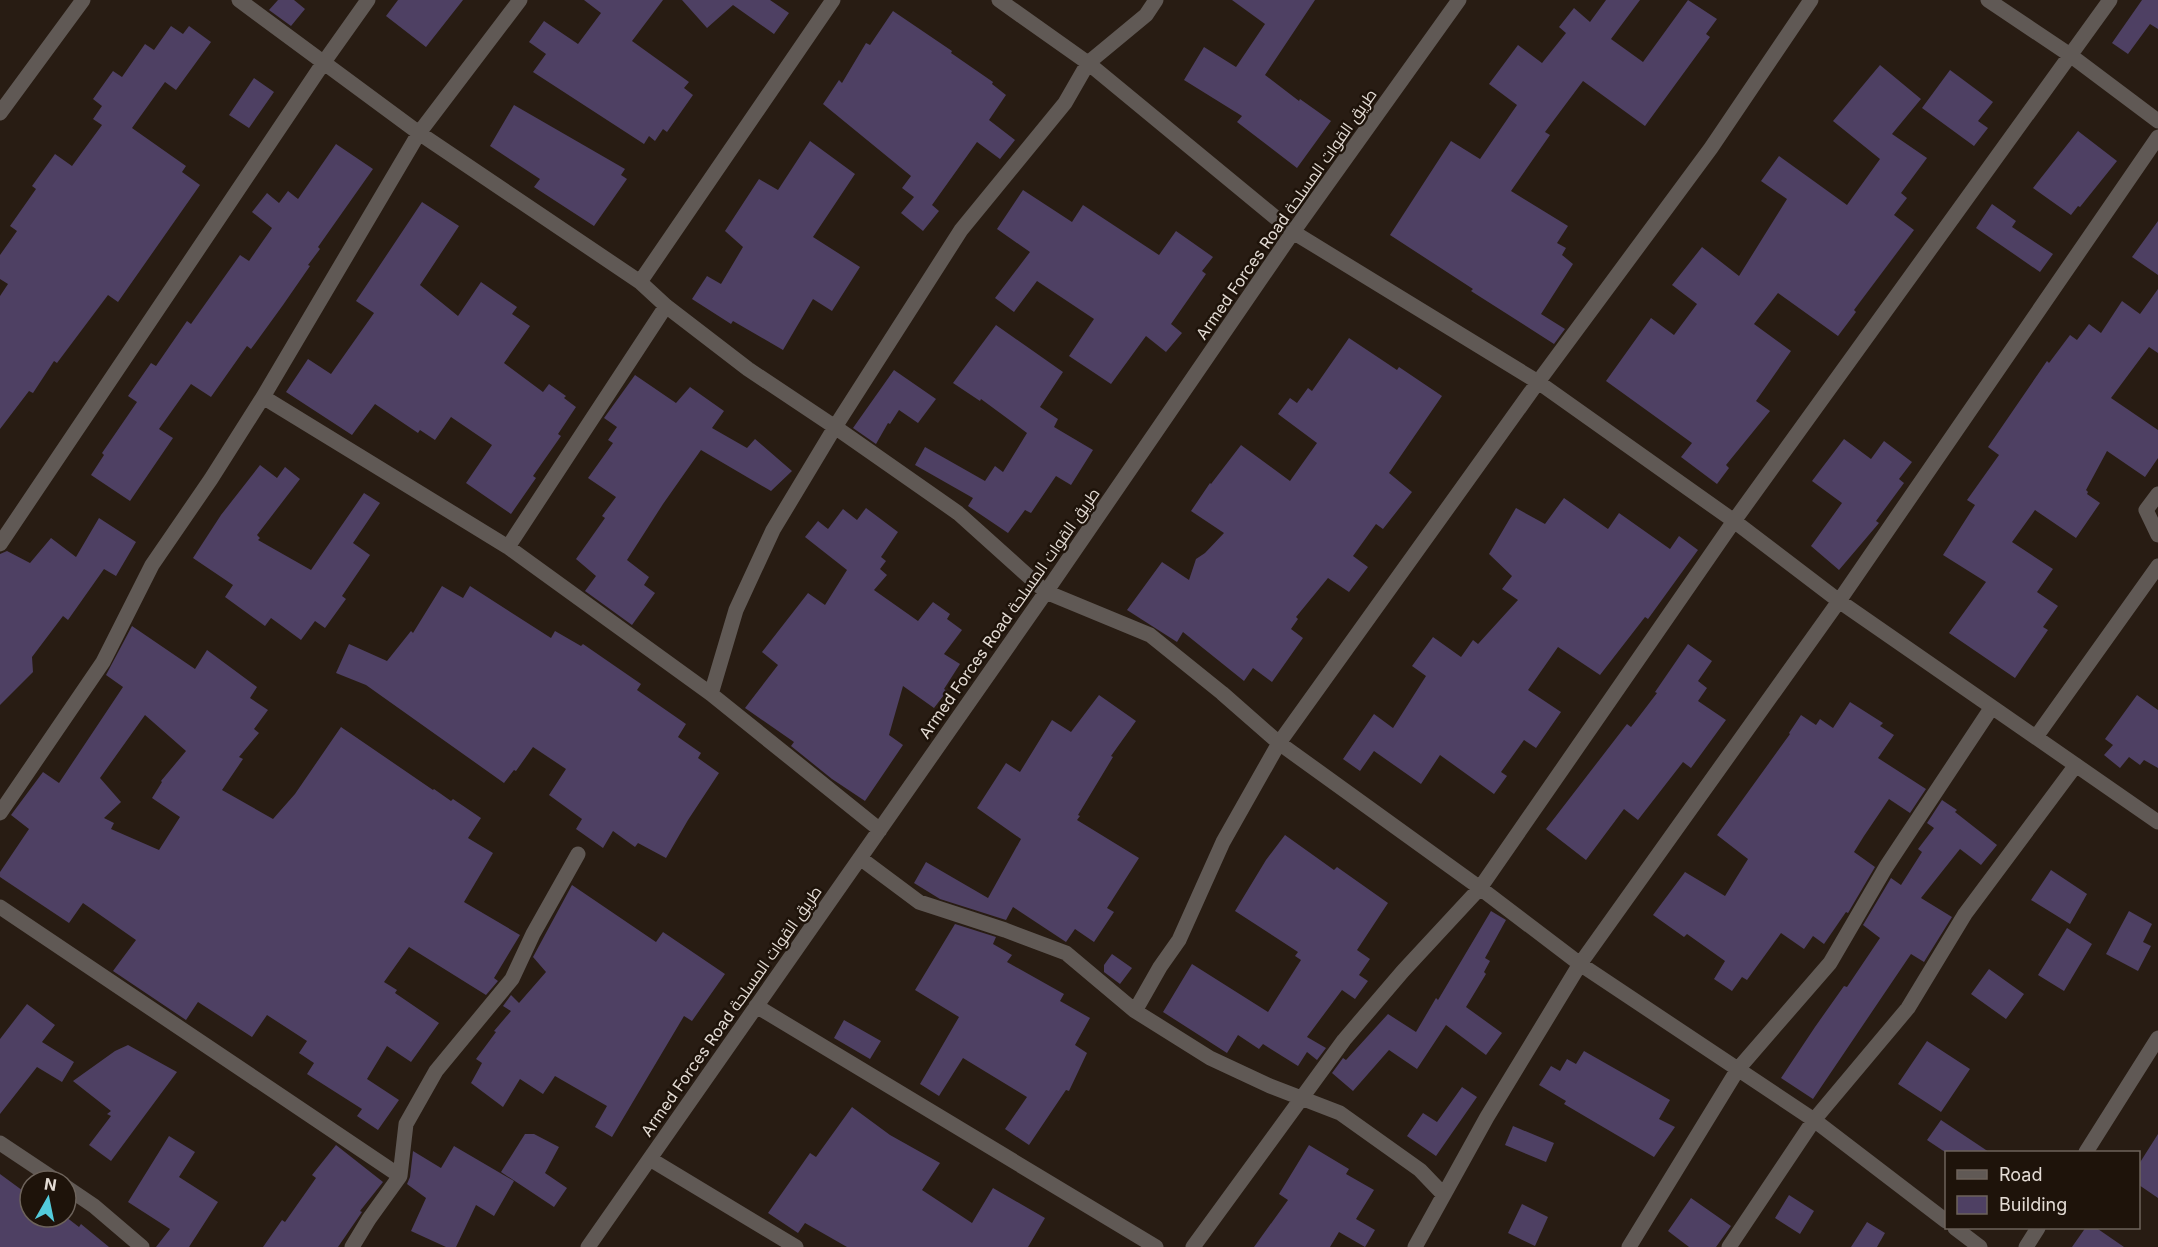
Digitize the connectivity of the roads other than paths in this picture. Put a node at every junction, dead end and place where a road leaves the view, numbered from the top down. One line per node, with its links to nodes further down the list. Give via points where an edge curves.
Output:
1 (83, 0): 15 (street)
2 (239, 0): 13 (street)
3 (368, 0): 13 (street)
4 (520, 0): 17 (street)
5 (833, 0): 20 (street)
6 (999, 0): 14 (street)
7 (1156, 0): 14 (street, via 1146,15)
8 (1460, 0): 19 (street, Armed Forces Road طريق القوات المسلحة)
9 (1811, 0): 22 (street, via 1711,148)
10 (1988, 0): 12 (street)
11 (2110, 0): 12 (street)
12 (2070, 55): 16 (street); 26 (street)
13 (324, 62): 17 (street); 28 (street)
14 (1088, 63): 19 (street); 24 (street, via 1065,103 961,230)
15 (0, 113)
16 (2158, 122)
17 (419, 133): 20 (street); 23 (street)
18 (2158, 137): 32 (street)
19 (1293, 232): 22 (street); 31 (street, Armed Forces Road طريق القوات المسلحة)
20 (640, 282): 21 (street)
21 (666, 306): 24 (street, via 748,369); 29 (street)
22 (1538, 382): 26 (street); 36 (street)
23 (264, 397): 29 (street); 38 (street, via 152,565 103,662)
24 (836, 427): 31 (street, via 958,513); 33 (street, via 773,530 740,600)
25 (2158, 494): 27 (street, via 2146,510)
26 (1734, 521): 32 (street); 43 (street)
27 (2158, 535)
28 (0, 544)
29 (508, 547): 33 (street)
30 (2158, 566): 35 (street)
31 (1046, 592): 36 (street, via 1150,635); 40 (street, Armed Forces Road طريق القوات المسلحة)
32 (1839, 601): 34 (street); 45 (street)
33 (711, 694): 40 (street)
34 (1992, 707): 35 (street); 49 (street, via 1887,867 1830,963)
35 (2036, 737): 37 (street)
36 (1279, 743): 43 (street); 47 (street, via 1223,842 1182,934)
37 (2076, 765): 39 (street); 51 (street, via 1965,914 1908,1008)
38 (0, 813)
39 (2158, 822)
40 (880, 830): 42 (street, Armed Forces Road طريق القوات المسلحة)
41 (578, 854): 56 (street, via 512,979 436,1071 406,1124)
42 (860, 858): 46 (street, Armed Forces Road طريق القوات المسلحة); 47 (street, via 919,902 1066,953)
43 (1480, 888): 45 (street); 50 (street, via 1344,1040)
44 (0, 907): 56 (street)
45 (1580, 964): 49 (street); 57 (street)
46 (756, 1006): 54 (street, Armed Forces Road طريق القوات المسلحة); 66 (street)
47 (1135, 1011): 50 (street, via 1210,1058)
48 (2158, 1038): 53 (street)
49 (1738, 1069): 51 (street); 69 (street)
50 (1302, 1099): 57 (street, via 1340,1113 1419,1170); 67 (street)
51 (1814, 1119): 59 (street); 70 (street)
52 (0, 1143): 55 (street)
53 (2087, 1151)
54 (650, 1159): 64 (street, Armed Forces Road طريق القوات المسلحة); 65 (street)
55 (39, 1169)
56 (400, 1176): 63 (street)
57 (1443, 1194): 68 (street)
58 (78, 1195): 62 (street)
59 (1945, 1219)
60 (1958, 1229): 71 (street)
61 (2037, 1229): 72 (street)
62 (142, 1247)
63 (352, 1247)
64 (588, 1247)
65 (796, 1247)
66 (1156, 1247)
67 (1193, 1247)
68 (1414, 1247)
69 (1629, 1247)
70 (1729, 1247)
71 (1980, 1247)
72 (2026, 1247)

